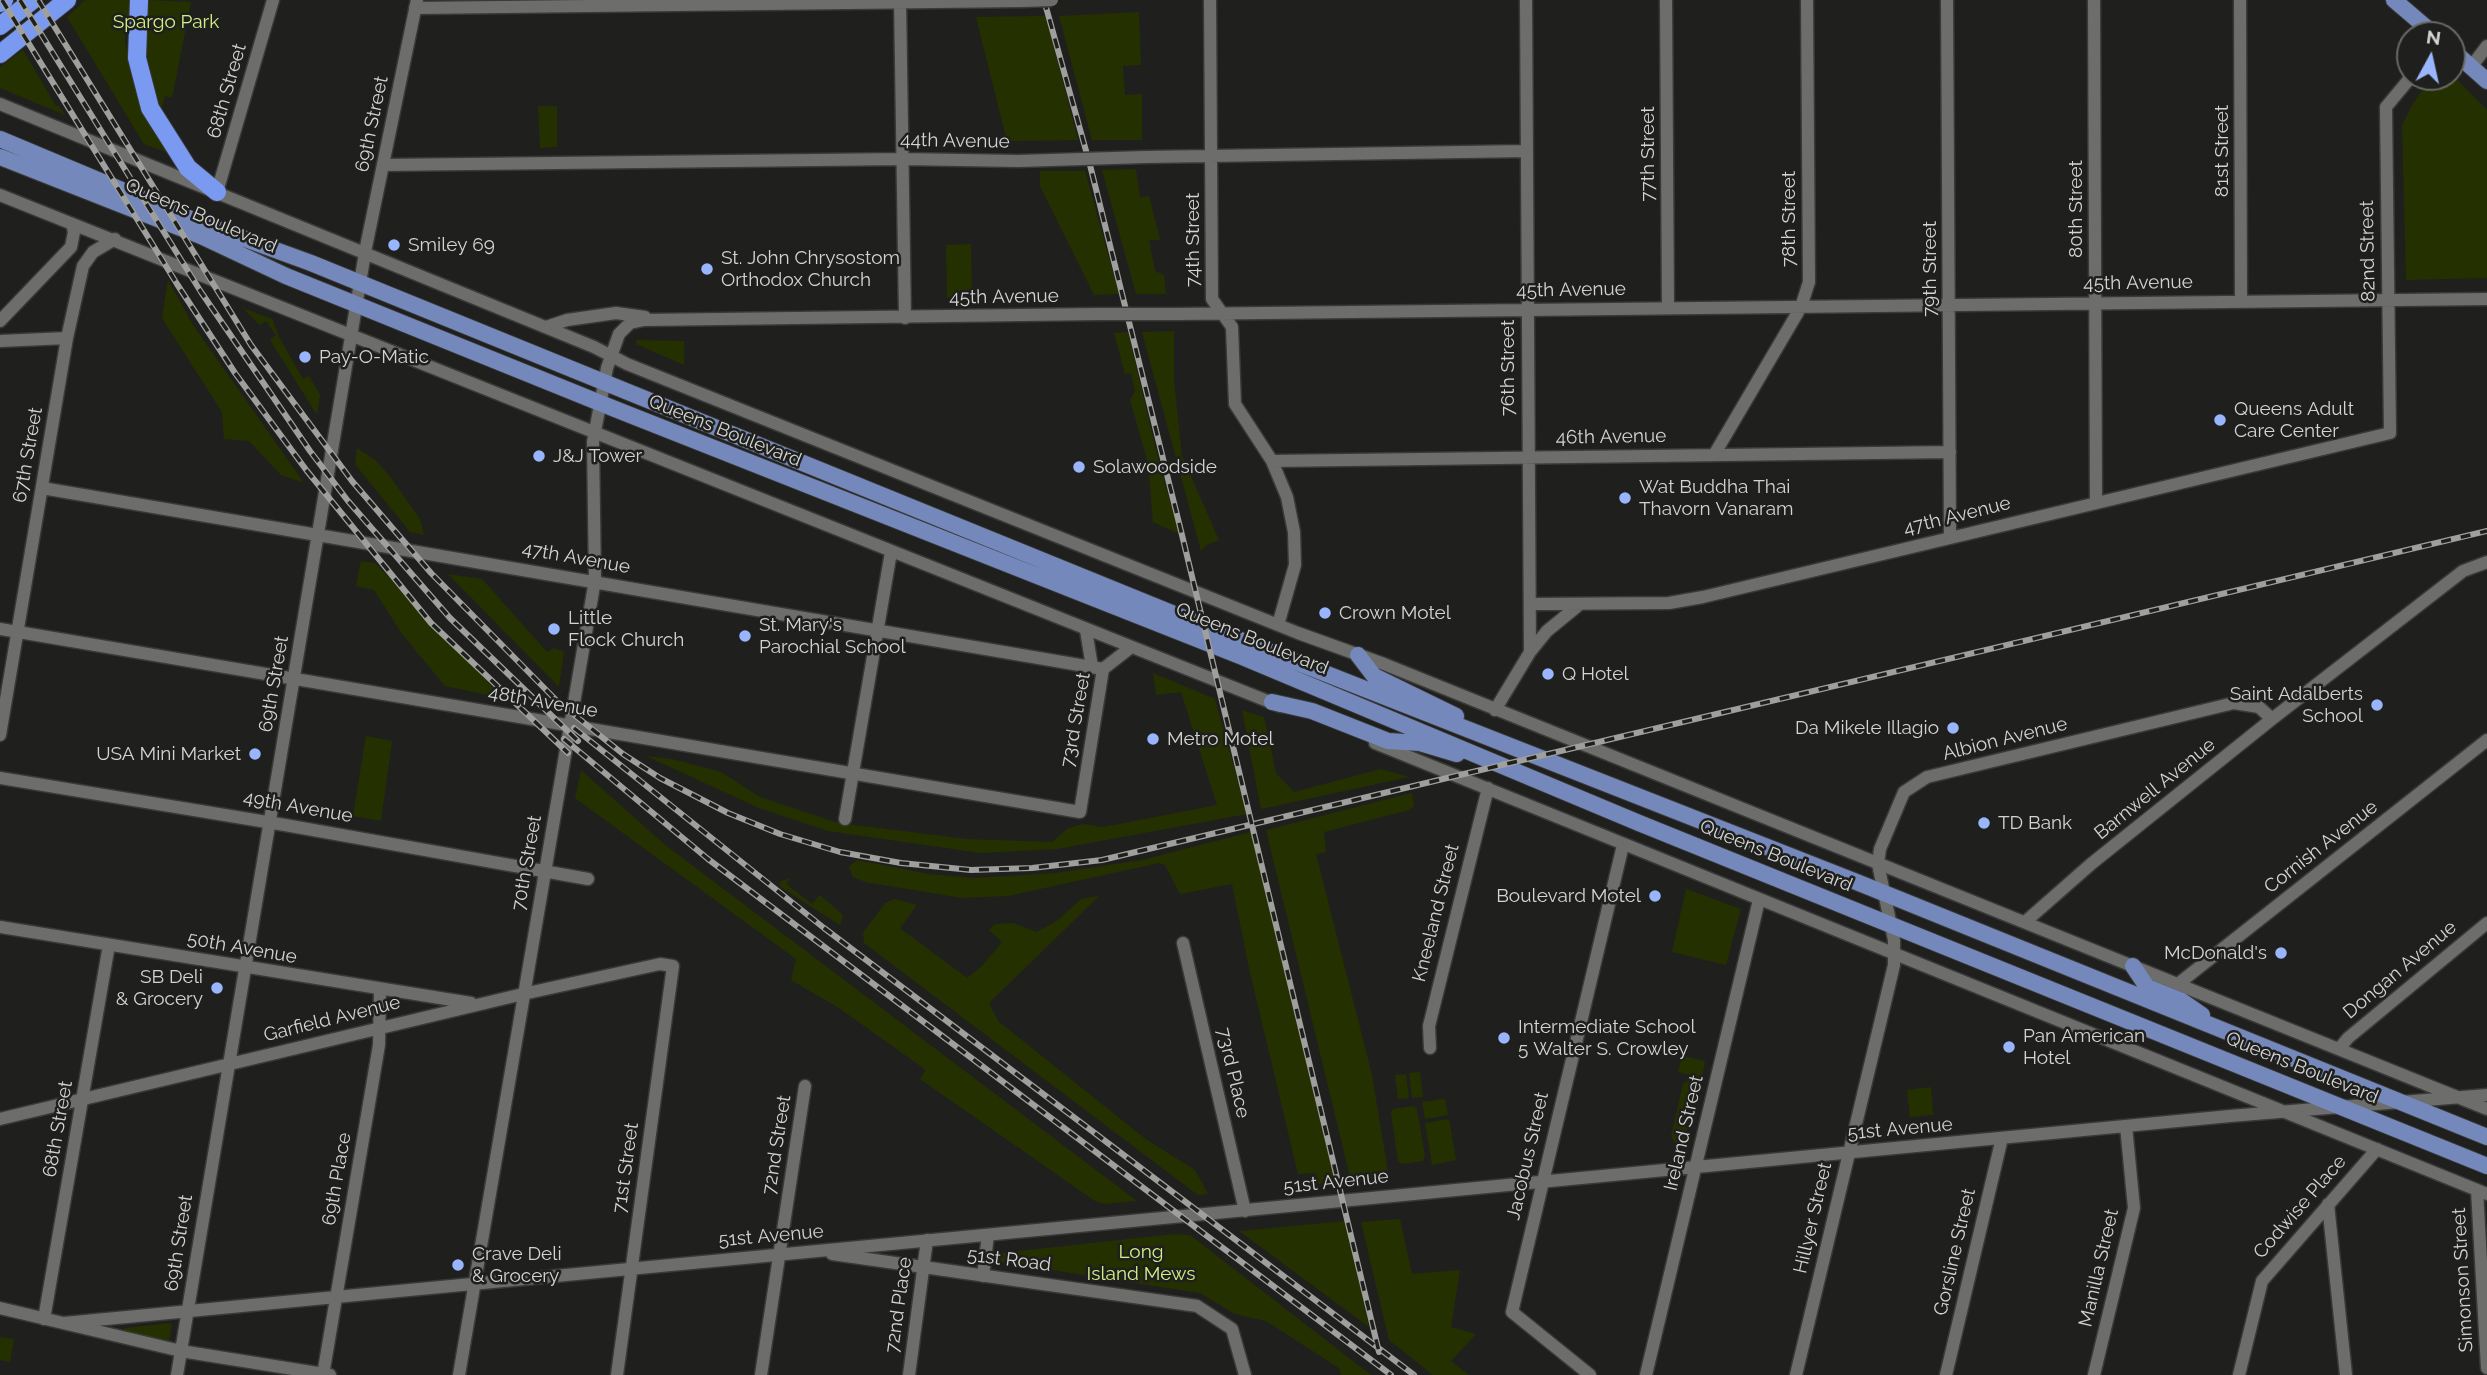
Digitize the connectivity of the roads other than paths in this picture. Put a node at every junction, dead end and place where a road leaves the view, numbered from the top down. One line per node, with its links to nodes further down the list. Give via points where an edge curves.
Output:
1 (4, 0): 17 (highway)
2 (33, 0): 20 (highway)
3 (67, 0): 22 (highway)
4 (139, 0): 34 (highway, via 137,58 150,108 183,162)
5 (274, 0): 34 (street, 68th Street)
6 (1052, 0): 15 (street, bridge)
7 (1210, 0): 30 (street, 74th Street)
8 (1526, 0): 29 (street, 76th Street)
9 (1666, 0): 47 (street, 77th Street)
10 (1807, 0): 46 (street, 78th Street, via 1809,282)
11 (1947, 0): 45 (street, 79th Street)
12 (2094, 0): 43 (street, 80th Street)
13 (2240, 0): 42 (street, 81st Street)
14 (2394, 0): 19 (main road)
15 (1022, 1): 16 (street)
16 (900, 2): 18 (street); 32 (street)
17 (0, 3)
18 (416, 4): 33 (street, 69th Street)
19 (2419, 21)
20 (0, 26)
21 (2487, 46): 24 (street)
22 (0, 54)
23 (2466, 62): 24 (main road)
24 (2470, 66): 25 (main road)
25 (2487, 81)
26 (2399, 91): 41 (street, 82nd Street, via 2386,107)
27 (0, 104): 34 (street, Queens Boulevard)
28 (0, 139): 39 (main road, Queens Boulevard, via 193,220)
29 (1526, 150): 30 (street, 44th Avenue); 48 (street, 76th Street)
30 (1212, 155): 32 (street, 44th Avenue, bridge, via 1020,161); 49 (street, 74th Street, via 1212,299)
31 (0, 157): 44 (main road, Queens Boulevard)
32 (902, 159): 33 (street, 44th Avenue); 50 (street)
33 (383, 165): 38 (street, 69th Street)
34 (217, 192): 38 (street, Queens Boulevard)
35 (0, 195): 36 (street)
36 (72, 223): 37 (street); 52 (street, via 71,247)
37 (115, 239): 54 (street); 55 (street, 67th Street, via 93,252 83,266)
38 (365, 253): 39 (street, 69th Street); 53 (street, Queens Boulevard)
39 (360, 283): 44 (street, 69th Street); 58 (main road, Queens Boulevard)
40 (2487, 299): 41 (street, 45th Avenue)
41 (2388, 300): 42 (street, 45th Avenue); 61 (street, 82nd Street)
42 (2241, 301): 43 (street, 45th Avenue)
43 (2096, 303): 45 (street, 45th Avenue); 67 (street, 80th Street)
44 (357, 304): 54 (street, 69th Street); 59 (main road, Queens Boulevard)
45 (1949, 305): 46 (street, 45th Avenue); 62 (street, 79th Street)
46 (1801, 307): 47 (street, 45th Avenue); 63 (street, 78th Street)
47 (1668, 308): 48 (street, 45th Avenue)
48 (1527, 310): 49 (street, 45th Avenue); 64 (street, 76th Street)
49 (1222, 313): 50 (street, 45th Avenue, bridge); 65 (street, 74th Street, via 1232,327 1235,404)
50 (905, 318): 51 (street, 45th Avenue)
51 (656, 320): 53 (street, 45th Avenue, via 616,313); 57 (street, 45th Avenue, via 624,327)
52 (0, 321)
53 (546, 327): 57 (street, Queens Boulevard)
54 (352, 334): 60 (street); 68 (street, 69th Street)
55 (67, 338): 56 (street); 66 (street, 67th Street)
56 (0, 341)
57 (611, 355): 58 (street, 70th Street); 75 (street, Queens Boulevard)
58 (604, 381): 59 (street, 70th Street); 91 (main road, Queens Boulevard)
59 (600, 403): 60 (street, 70th Street); 92 (main road, Queens Boulevard, via 1240,656)
60 (595, 431): 70 (street); 72 (street, 70th Street)
61 (2390, 433): 67 (street, 47th Avenue)
62 (1950, 452): 63 (street, 46th Avenue); 69 (street, 79th Street)
63 (1714, 455): 64 (street, 46th Avenue)
64 (1528, 458): 65 (street, 46th Avenue); 73 (street, 76th Street)
65 (1272, 461): 75 (street, 74th Street, via 1287,497 1294,532 1295,565)
66 (42, 488): 68 (street, 47th Avenue); 79 (street, 67th Street)
67 (2096, 503): 69 (street, 47th Avenue)
68 (318, 535): 72 (street, 47th Avenue); 84 (street, 69th Street)
69 (1950, 538): 74 (street, 47th Avenue, via 1686,601)
70 (891, 552): 77 (street); 78 (street)
71 (2484, 566): 87 (street, Barnwell Avenue, via 2463,571)
72 (595, 580): 77 (street, 47th Avenue); 88 (street, 70th Street)
73 (1530, 604): 74 (street, 47th Avenue); 81 (street, 76th Street)
74 (1580, 604): 81 (street)
75 (1278, 625): 82 (street, Queens Boulevard)
76 (0, 629): 79 (street, 48th Avenue)
77 (877, 630): 83 (street, 47th Avenue); 93 (street)
78 (1086, 630): 80 (street); 83 (street, 73rd Street)
79 (17, 632): 84 (street, 48th Avenue); 89 (street, 67th Street)
80 (1130, 648): 83 (street, 73rd Street); 85 (street)
81 (1530, 652): 86 (street)
82 (1358, 655): 86 (street, Queens Boulevard); 91 (main road, via 1379,680)
83 (1098, 668): 96 (street, 73rd Street)
84 (294, 679): 88 (street, 48th Avenue); 98 (street, 69th Street)
85 (1272, 702): 92 (main road, via 1312,711 1388,741 1420,743); 95 (street)
86 (1495, 710): 100 (street, Queens Boulevard)
87 (2272, 719): 100 (street, Albion Avenue, via 2259,707 2234,703 1921,779 1901,797); 105 (street, Barnwell Avenue)
88 (571, 726): 93 (street, 48th Avenue); 101 (street, 70th Street)
89 (0, 735)
90 (2487, 740): 115 (street, Cornish Avenue)
91 (1559, 765): 103 (main road, Queens Boulevard)
92 (1500, 766): 107 (main road, Queens Boulevard)
93 (851, 775): 96 (street, 48th Avenue); 97 (street)
94 (0, 778): 98 (street, 49th Avenue)
95 (1488, 788): 99 (street); 121 (street, Kneeland Street, via 1429,1026)
96 (1080, 812)
97 (845, 819)
98 (270, 822): 101 (street, 49th Avenue); 114 (street, 69th Street)
99 (1623, 845): 104 (street); 142 (street, Jacobus Street)
100 (1878, 864): 103 (street, Albion Avenue); 105 (street, Queens Boulevard)
101 (545, 870): 102 (street, 49th Avenue); 117 (street, 70th Street)
102 (588, 879)
103 (1883, 899): 107 (street, Hillyer Street); 120 (main road, Queens Boulevard)
104 (1759, 900): 111 (street); 140 (street, Ireland Street)
105 (2025, 922): 113 (street, Queens Boulevard)
106 (2487, 923): 122 (street, Dongan Avenue)
107 (1890, 925): 111 (street, Hillyer Street); 129 (main road, Queens Boulevard)
108 (0, 927): 110 (street, 50th Avenue)
109 (1183, 943): 145 (street, 73rd Place)
110 (109, 945): 114 (street, 50th Avenue); 127 (street, 68th Street)
111 (1895, 955): 131 (street); 138 (street, Hillyer Street)
112 (673, 965): 117 (street, Garfield Avenue); 150 (street, 71st Street)
113 (2133, 966): 115 (street, Queens Boulevard); 120 (main road, via 2147,987 2182,1001)
114 (244, 968): 116 (street, 50th Avenue); 123 (street, 69th Street)
115 (2178, 984): 122 (street, Queens Boulevard)
116 (380, 989): 118 (street, 50th Avenue); 119 (street, 69th Place)
117 (523, 994): 118 (street, Garfield Avenue); 153 (street, 70th Street)
118 (478, 1005): 119 (street, Garfield Avenue)
119 (380, 1027): 123 (street, Garfield Avenue); 154 (street, 69th Place)
120 (2231, 1033): 128 (main road, Queens Boulevard)
121 (1430, 1048)
122 (2339, 1049): 126 (street, Queens Boulevard)
123 (228, 1064): 127 (street, Garfield Avenue); 156 (street, 69th Street)
124 (805, 1086): 149 (street, 72nd Street)
125 (2487, 1094): 126 (street, 51st Avenue)
126 (2456, 1097): 128 (street, 51st Avenue); 130 (street, Queens Boulevard)
127 (83, 1098): 132 (street, Garfield Avenue); 157 (street, 68th Street)
128 (2401, 1102): 129 (street, 51st Avenue); 134 (main road, Queens Boulevard)
129 (2344, 1107): 131 (street, 51st Avenue); 137 (main road, Queens Boulevard)
130 (2487, 1109)
131 (2285, 1112): 133 (street, 51st Avenue); 136 (street)
132 (0, 1119)
133 (2126, 1126): 135 (street, 51st Avenue); 172 (street, Manilla Street, via 2134,1208)
134 (2487, 1137)
135 (2002, 1138): 138 (street, 51st Avenue); 171 (street, Gorsline Street)
136 (2377, 1149): 143 (street); 144 (street, Codwise Place)
137 (2452, 1152): 139 (main road, Queens Boulevard); 141 (main road)
138 (1848, 1153): 140 (street, 51st Avenue); 170 (street, Hillyer Street)
139 (2487, 1166)
140 (1696, 1167): 142 (street, 51st Avenue); 169 (street, Ireland Street)
141 (2487, 1176)
142 (1542, 1182): 145 (street, 51st Avenue); 168 (street, Jacobus Street, via 1512,1312)
143 (2482, 1192): 160 (street, Simonson Street)
144 (2328, 1203): 173 (street, Codwise Place, via 2262,1281); 174 (street)
145 (1245, 1211): 146 (street, 51st Avenue)
146 (988, 1235): 147 (street, 51st Avenue); 152 (street)
147 (928, 1240): 148 (street, 51st Avenue); 151 (street, 72nd Place)
148 (816, 1252): 149 (street, 51st Avenue); 151 (street, 51st Road)
149 (779, 1255): 150 (street, 51st Avenue); 165 (street, 72nd Street)
150 (632, 1268): 153 (street, 51st Avenue); 164 (street, 71st Street)
151 (924, 1270): 152 (street, 51st Road); 166 (street, 72nd Place)
152 (983, 1276): 167 (street, 51st Road, via 1198,1306 1232,1329)
153 (475, 1283): 154 (street, 51st Avenue); 163 (street, 70th Street)
154 (335, 1296): 156 (street, 51st Avenue); 162 (street, 69th Place)
155 (0, 1308): 157 (street)
156 (188, 1310): 158 (street, 51st Avenue); 159 (street, 69th Street)
157 (44, 1319): 158 (street)
158 (64, 1323): 159 (street)
159 (181, 1351): 161 (street, 69th Street); 162 (street)
160 (2487, 1368)
161 (177, 1375)
162 (326, 1375)
163 (459, 1375)
164 (617, 1375)
165 (761, 1375)
166 (909, 1375)
167 (1245, 1375)
168 (1590, 1375)
169 (1646, 1375)
170 (1796, 1375)
171 (1946, 1375)
172 (2094, 1375)
173 (2239, 1375)
174 (2346, 1375)

